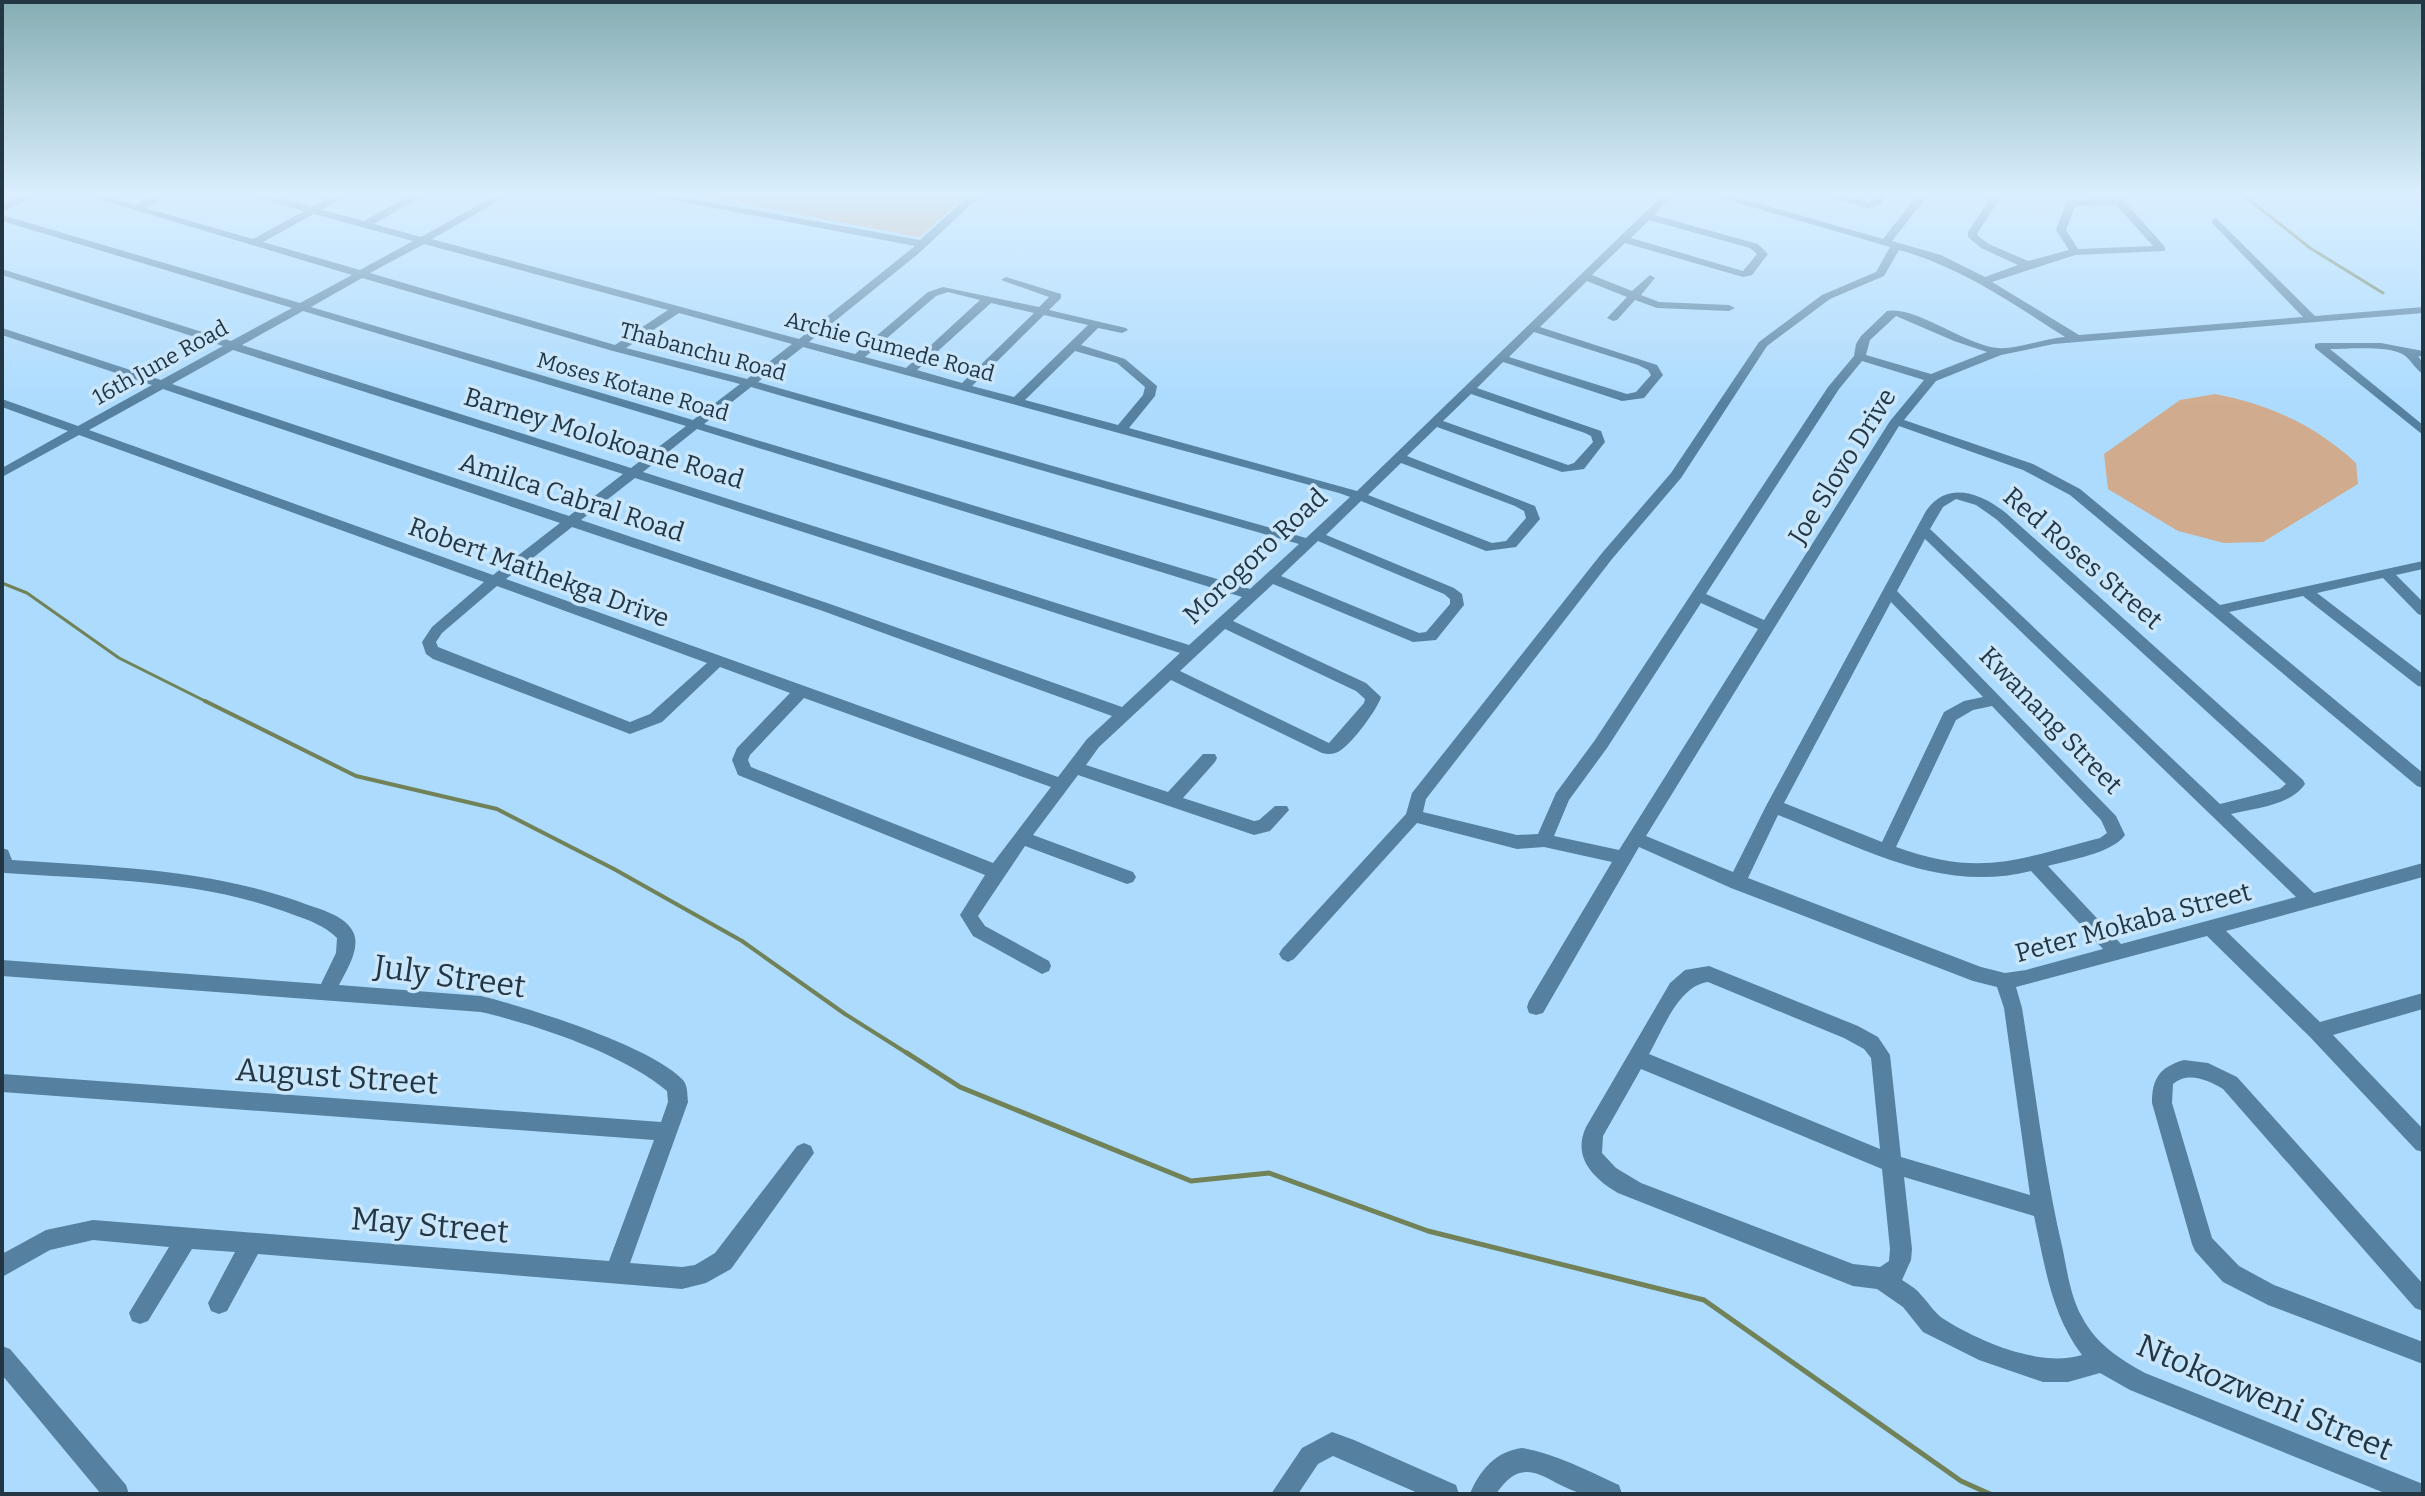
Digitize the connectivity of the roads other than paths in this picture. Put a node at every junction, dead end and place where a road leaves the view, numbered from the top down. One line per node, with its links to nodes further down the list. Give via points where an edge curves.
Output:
1 (154, 264): 22 (street, Moses Kotane Road)
2 (331, 264): 15 (street, Thabanchu Road)
3 (380, 264): 15 (street, 16th June Road)
4 (508, 264): 24 (street, Archie Gumede Road)
5 (898, 264): 34 (street)
6 (1597, 264): 16 (street, Morogoro Road)
7 (1708, 264): 8 (street, via 1743,274)
8 (1755, 264)
9 (1884, 264): 93 (street, via 1880,274 1826,297 1763,344 1676,475 1418,797)
10 (1950, 264): 19 (street)
11 (2031, 264): 13 (street)
12 (2258, 264): 28 (street)
13 (2027, 265): 19 (street)
14 (2, 272): 35 (street, Barney Molokoane Road)
15 (363, 273): 22 (street, 16th June Road); 37 (street, Thabanchu Road)
16 (1584, 276): 20 (street); 30 (street, Morogoro Road)
17 (1650, 278): 20 (street)
18 (1006, 280): 26 (street, via 1057,294)
19 (1984, 281): 33 (street)
20 (1634, 296): 23 (street, via 1666,307); 27 (street)
21 (989, 298): 26 (street); 41 (street, via 947,289 932,294); 45 (street)
22 (300, 308): 35 (street, 16th June Road); 55 (street, Moses Kotane Road)
23 (1729, 308)
24 (678, 309): 34 (street, Archie Gumede Road); 37 (street)
25 (2423, 310): 28 (street, Joe Slovo Drive)
26 (1042, 312): 29 (street); 49 (street)
27 (1613, 318)
28 (2311, 318): 33 (street, Joe Slovo Drive)
29 (1096, 324): 31 (street); 36 (street)
30 (1533, 328): 43 (street, Morogoro Road); 43 (street, via 1646,364 1657,375 1640,395 1626,398)
31 (1122, 330)
32 (2, 331): 48 (street, Amilca Cabral Road)
33 (2077, 339): 39 (street, Joe Slovo Drive)
34 (800, 342): 41 (street, Archie Gumede Road); 47 (street)
35 (232, 345): 48 (street, 16th June Road); 60 (street, Barney Molokoane Road)
36 (1074, 347): 51 (street); 56 (street, via 1121,361 1151,386 1151,393)
37 (617, 349): 47 (street, Thabanchu Road)
38 (2406, 350): 40 (street); 44 (street); 58 (street, via 2319,346)
39 (1998, 352): 42 (street, via 1894,312 1864,340); 46 (street, Joe Slovo Drive)
40 (2423, 354)
41 (858, 357): 45 (street, Archie Gumede Road)
42 (1860, 357): 46 (street); 73 (street, via 1818,411)
43 (1502, 358): 50 (street, Morogoro Road)
44 (2423, 370)
45 (909, 371): 49 (street, Archie Gumede Road)
46 (1932, 378): 53 (street, Joe Slovo Drive)
47 (750, 383): 55 (street); 65 (street, Thabanchu Road)
48 (161, 384): 57 (street, 16th June Road); 63 (street, Amilca Cabral Road)
49 (965, 386): 51 (street, Archie Gumede Road)
50 (1469, 389): 54 (street, Morogoro Road); 54 (street, via 1589,430 1599,442 1579,466 1567,469)
51 (1017, 401): 56 (street, Archie Gumede Road)
52 (2, 403): 57 (street, Robert Mathekga Drive)
53 (1896, 421): 74 (street, via 2058,481); 77 (street, Joe Slovo Drive)
54 (1434, 422): 59 (street, Morogoro Road)
55 (696, 425): 60 (street); 72 (street, Moses Kotane Road)
56 (1120, 430): 62 (street, Archie Gumede Road)
57 (76, 431): 61 (street, 16th June Road); 69 (street, Robert Mathekga Drive)
58 (2423, 431)
59 (1397, 457): 62 (street, Morogoro Road); 62 (street, Archie Gumede Road, via 1520,503 1533,519 1509,546 1491,548)
60 (635, 472): 63 (street); 78 (street, Barney Molokoane Road)
61 (2, 473)
62 (1360, 495): 65 (street, Morogoro Road)
63 (572, 523): 69 (street); 84 (street, Amilca Cabral Road)
64 (1923, 530): 71 (street, Red Roses Street); 92 (street); 92 (street, Red Roses Street, via 1943,499 1962,497 1987,505 2297,784 2285,794)
65 (1313, 539): 68 (street, Morogoro Road); 68 (street, Thabanchu Road, via 1449,591 1457,605 1431,636 1418,638)
66 (2423, 565): 67 (street)
67 (2385, 572): 70 (street); 75 (street)
68 (1272, 578): 72 (street, Morogoro Road)
69 (494, 581): 79 (street, Robert Mathekga Drive); 79 (street, via 433,634 433,652 630,728 652,721)
70 (2304, 590): 74 (street); 81 (street)
71 (1891, 593): 83 (street, Kwanang Street); 90 (street, Red Roses Street)
72 (1252, 595): 76 (street, Morogoro Road)
73 (1698, 596): 77 (street); 96 (street, via 1562,797)
74 (2218, 610): 87 (street)
75 (2423, 611)
76 (1223, 622): 78 (street, Morogoro Road); 80 (street, via 1366,690 1373,697 1371,705 1328,749)
77 (1769, 628): 95 (street, Joe Slovo Drive)
78 (1190, 651): 80 (street, Morogoro Road)
79 (717, 662): 82 (street, Robert Mathekga Drive)
80 (1168, 672): 84 (street, Morogoro Road)
81 (2423, 682)
82 (801, 691): 88 (street, Robert Mathekga Drive); 102 (street, via 743,752 744,771)
83 (1996, 700): 97 (street, via 1969,705 1950,716); 99 (street, Kwanang Street, via 2117,831 2105,843)
84 (1124, 714): 86 (street, Morogoro Road)
85 (1209, 758): 89 (street)
86 (1074, 767): 88 (street, Morogoro Road); 89 (street)
87 (2423, 782)
88 (1060, 784): 94 (street, Morogoro Road)
89 (1171, 800): 91 (street, via 1254,828)
90 (1774, 806): 97 (street, Kwanang Street); 104 (street, Red Roses Street)
91 (1281, 810)
92 (2217, 811): 105 (street)
93 (1414, 816): 96 (street, via 1517,842); 108 (street)
94 (1023, 838): 102 (street, Morogoro Road); 103 (street)
95 (1636, 839): 98 (street, Joe Slovo Drive); 104 (street, Peter Mokaba Street)
96 (1544, 840): 98 (street)
97 (1887, 849): 99 (street, Kwanang Street, via 1958,871 1993,871)
98 (1623, 858): 114 (street, Joe Slovo Drive)
99 (2033, 861): 107 (street)
100 (3, 863): 112 (street, via 196,882 268,895 334,924 346,936 345,953)
101 (2423, 870): 105 (street, Peter Mokaba Street)
102 (996, 872): 109 (street, Morogoro Road, via 972,906 970,919 979,931)
103 (1127, 877)
104 (1737, 883): 111 (street, Peter Mokaba Street)
105 (2311, 901): 106 (street, Peter Mokaba Street)
106 (2212, 929): 107 (street, Peter Mokaba Street); 115 (street)
107 (2118, 953): 111 (street, Peter Mokaba Street)
108 (1288, 954)
109 (1042, 966)
110 (2, 968): 112 (street, July Street)
111 (2005, 981): 122 (street, Ntokozweni Street)
112 (327, 991): 118 (street, July Street, via 469,1003 535,1018 673,1082 679,1094)
113 (2421, 1005): 115 (street)
114 (1536, 1007)
115 (2317, 1031): 119 (street)
116 (1639, 1059): 121 (street); 121 (street, via 1677,989 1692,976 1716,976 1825,1020 1862,1037 1880,1055); 127 (street, via 1590,1140 1591,1155 1603,1170 1634,1190 1853,1275)
117 (2, 1083): 118 (street, August Street)
118 (668, 1132): 126 (street, July Street)
119 (2423, 1143)
120 (804, 1153): 126 (street, May Street, via 733,1251 711,1269 682,1278)
121 (1893, 1164): 122 (street); 127 (street, via 1902,1259 1896,1272)
122 (2043, 1209): 133 (street, Ntokozweni Street, via 2067,1311)
123 (186, 1239): 124 (street, May Street); 125 (street, May Street, via 79,1231 46,1240); 130 (street)
124 (252, 1243): 126 (street, May Street); 129 (street)
125 (2, 1266)
126 (616, 1272)
127 (1882, 1280): 133 (street, via 1911,1299 1931,1324 1979,1349 2043,1371 2068,1371)
128 (2423, 1300): 131 (street, via 2230,1083 2195,1069 2163,1078 2162,1103 2195,1222 2203,1244 2219,1263 2268,1294)
129 (219, 1303)
130 (140, 1313)
131 (2423, 1353)
132 (2, 1357): 134 (street)
133 (2102, 1361): 139 (street, Ntokozweni Street, via 2138,1382)
134 (117, 1494)
135 (1283, 1494): 136 (street, via 1310,1456 1332,1444)
136 (1447, 1494)
137 (1482, 1494): 138 (street, via 1502,1468 1519,1460)
138 (1610, 1494)
139 (2417, 1494)

